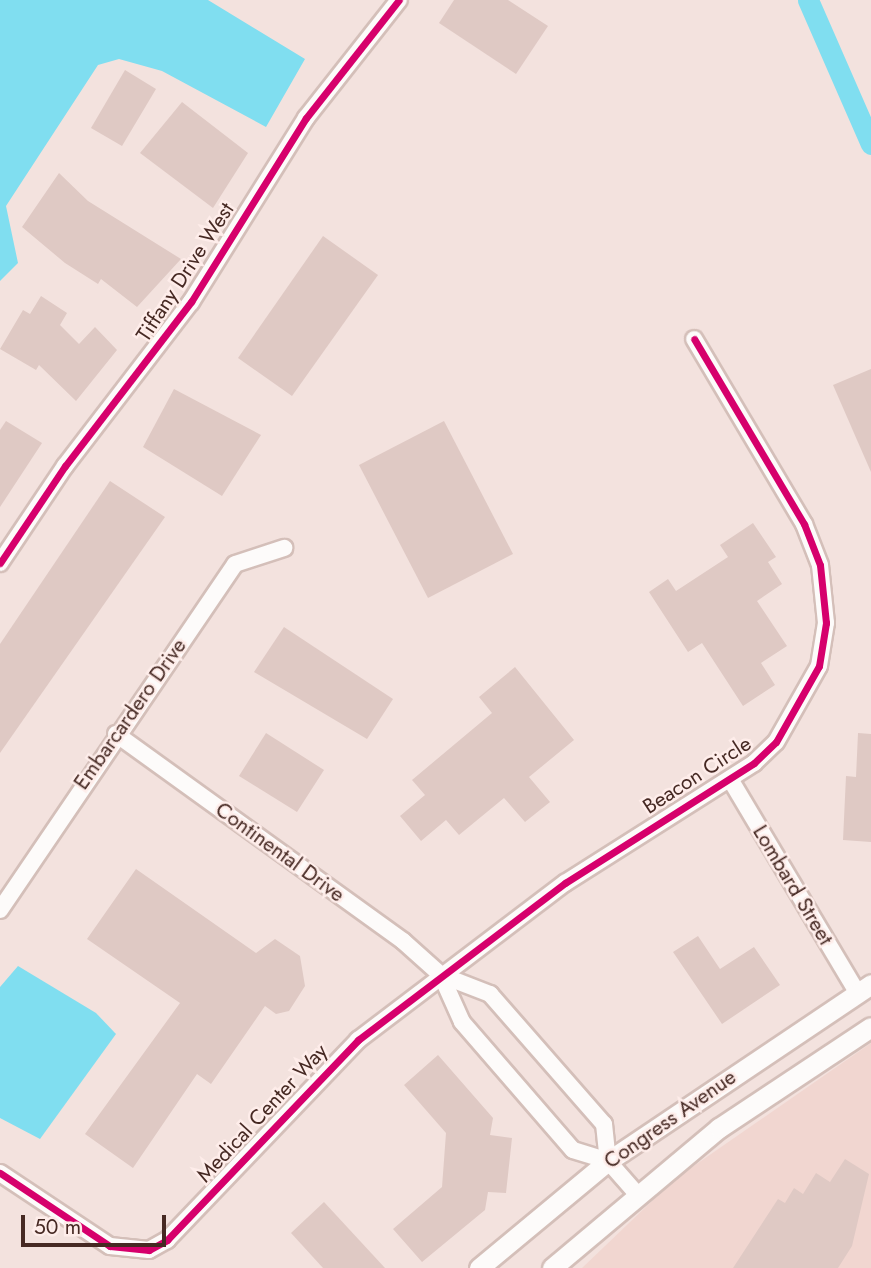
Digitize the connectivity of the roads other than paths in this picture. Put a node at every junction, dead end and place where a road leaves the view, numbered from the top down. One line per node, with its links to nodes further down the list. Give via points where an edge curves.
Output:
1 (399, 0): 4 (street, Tiffany Drive West, via 306,118 191,302 65,466)
2 (694, 339): 6 (street, Beacon Circle, via 804,524 825,593 825,638 808,694 776,743)
3 (284, 548): 5 (street, Embarcardero Drive, via 235,564)
4 (0, 563)
5 (116, 734): 7 (street, Embarcardero Drive); 8 (street, Continental Drive, via 404,941)
6 (730, 779): 8 (street, Beacon Circle, via 565,883); 9 (street, Lombard Street)
7 (0, 911)
8 (441, 975): 11 (street, Continental Drive, via 462,1022 573,1150); 11 (street, Continental Drive, via 490,994 604,1124); 12 (street, Medical Center Way, via 313,1080 188,1219 149,1250 93,1238)
9 (864, 988): 11 (street, Congress Avenue)
10 (871, 1027): 13 (street, Congress Avenue)
11 (608, 1161): 13 (street); 14 (street, Congress Avenue)
12 (0, 1173)
13 (636, 1193): 15 (street, Congress Avenue)
14 (479, 1268)
15 (552, 1268)

